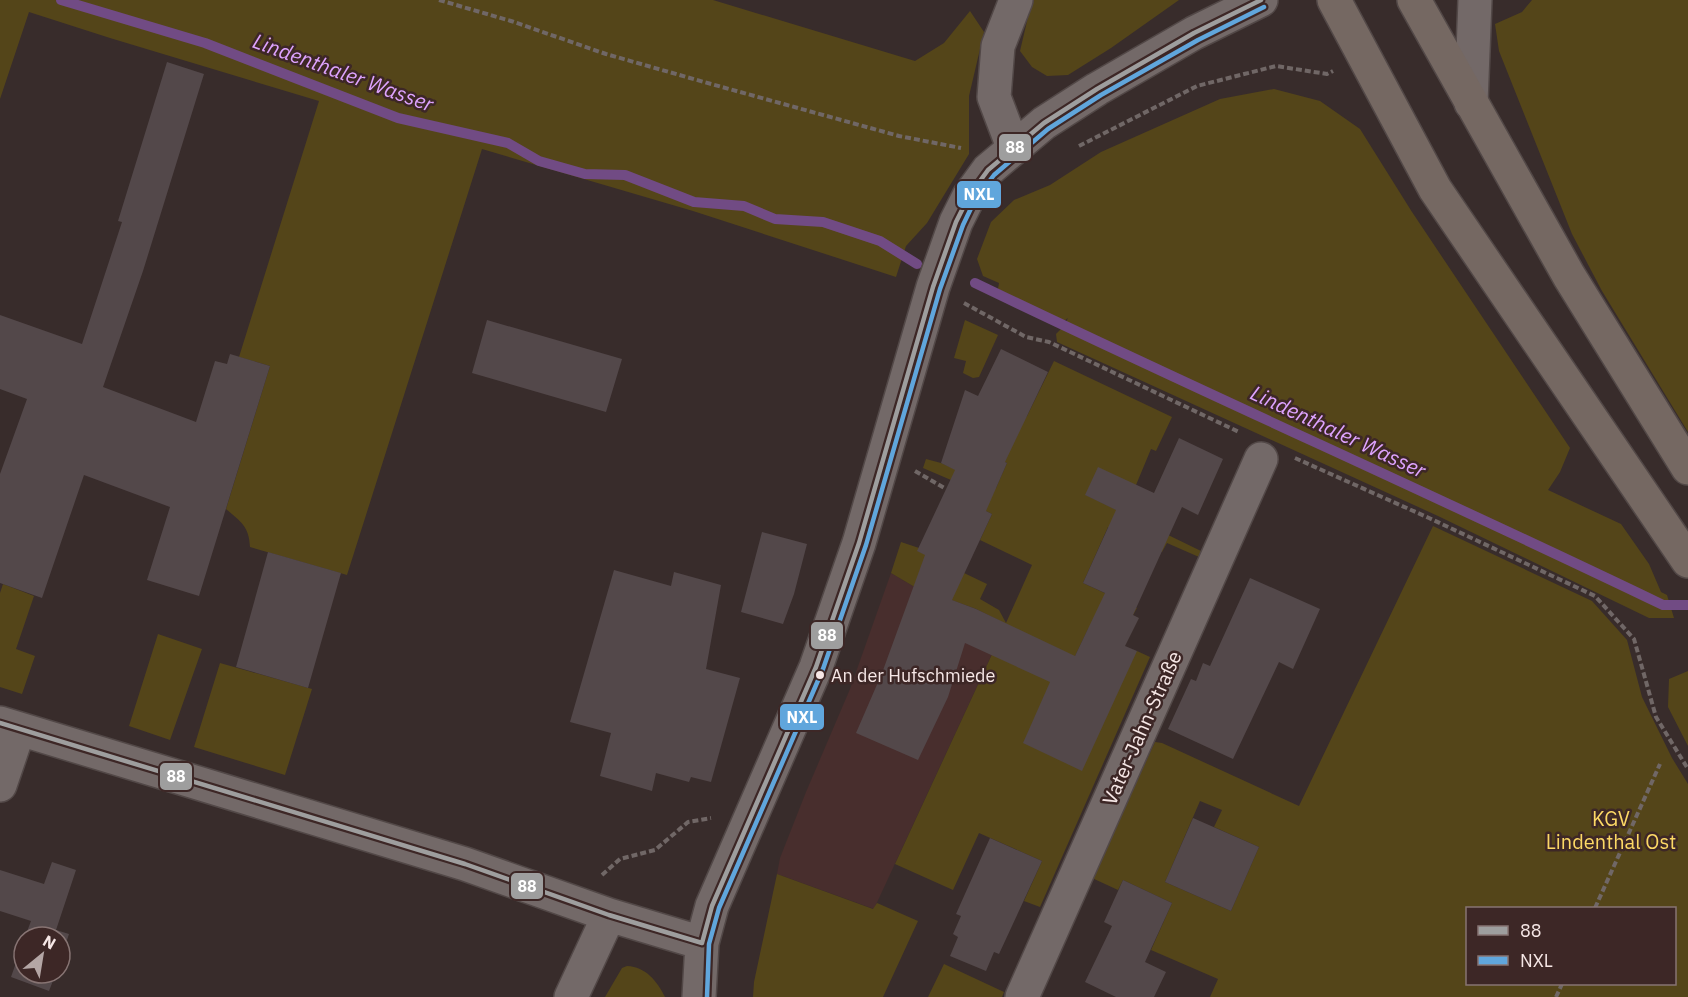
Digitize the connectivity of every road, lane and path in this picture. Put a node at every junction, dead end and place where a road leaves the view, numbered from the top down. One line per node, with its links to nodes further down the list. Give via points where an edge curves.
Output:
1 (439, 0): 11 (path, via 606,54 899,136 956,148)
2 (1016, 0): 11 (street, via 998,46 994,97)
3 (1215, 0): 8 (street)
4 (1262, 0): 8 (street)
5 (1334, 0): 20 (main road, via 1435,189)
6 (1414, 0): 10 (main road)
7 (1475, 0): 10 (street)
8 (1194, 33): 11 (street, via 1097,89)
9 (1276, 66): 12 (path, via 1197,86)
10 (1471, 103): 16 (main road, via 1569,276)
11 (1013, 147): 13 (street, via 988,170 969,196)
12 (1077, 147)
13 (937, 276): 14 (path, via 1026,337 1049,342); 25 (street, via 859,543 816,667)
14 (1240, 432)
15 (1261, 459): 32 (street, Vater-Jahn-Straße)
16 (1688, 468)
17 (912, 470): 19 (path)
18 (1324, 471): 23 (path, via 1595,596 1634,639 1656,717)
19 (946, 489)
20 (1688, 561)
21 (10, 726): 24 (street); 26 (street, via 465,864)
22 (1660, 764): 27 (path)
23 (1688, 768)
24 (0, 785)
25 (753, 810): 26 (path, via 688,822 655,850 620,859); 29 (street, via 712,906)
26 (572, 902): 28 (street)
27 (1596, 907)
28 (609, 915): 29 (street); 30 (street)
29 (702, 943): 31 (street)
30 (571, 997)
31 (699, 997)
32 (1023, 997)

